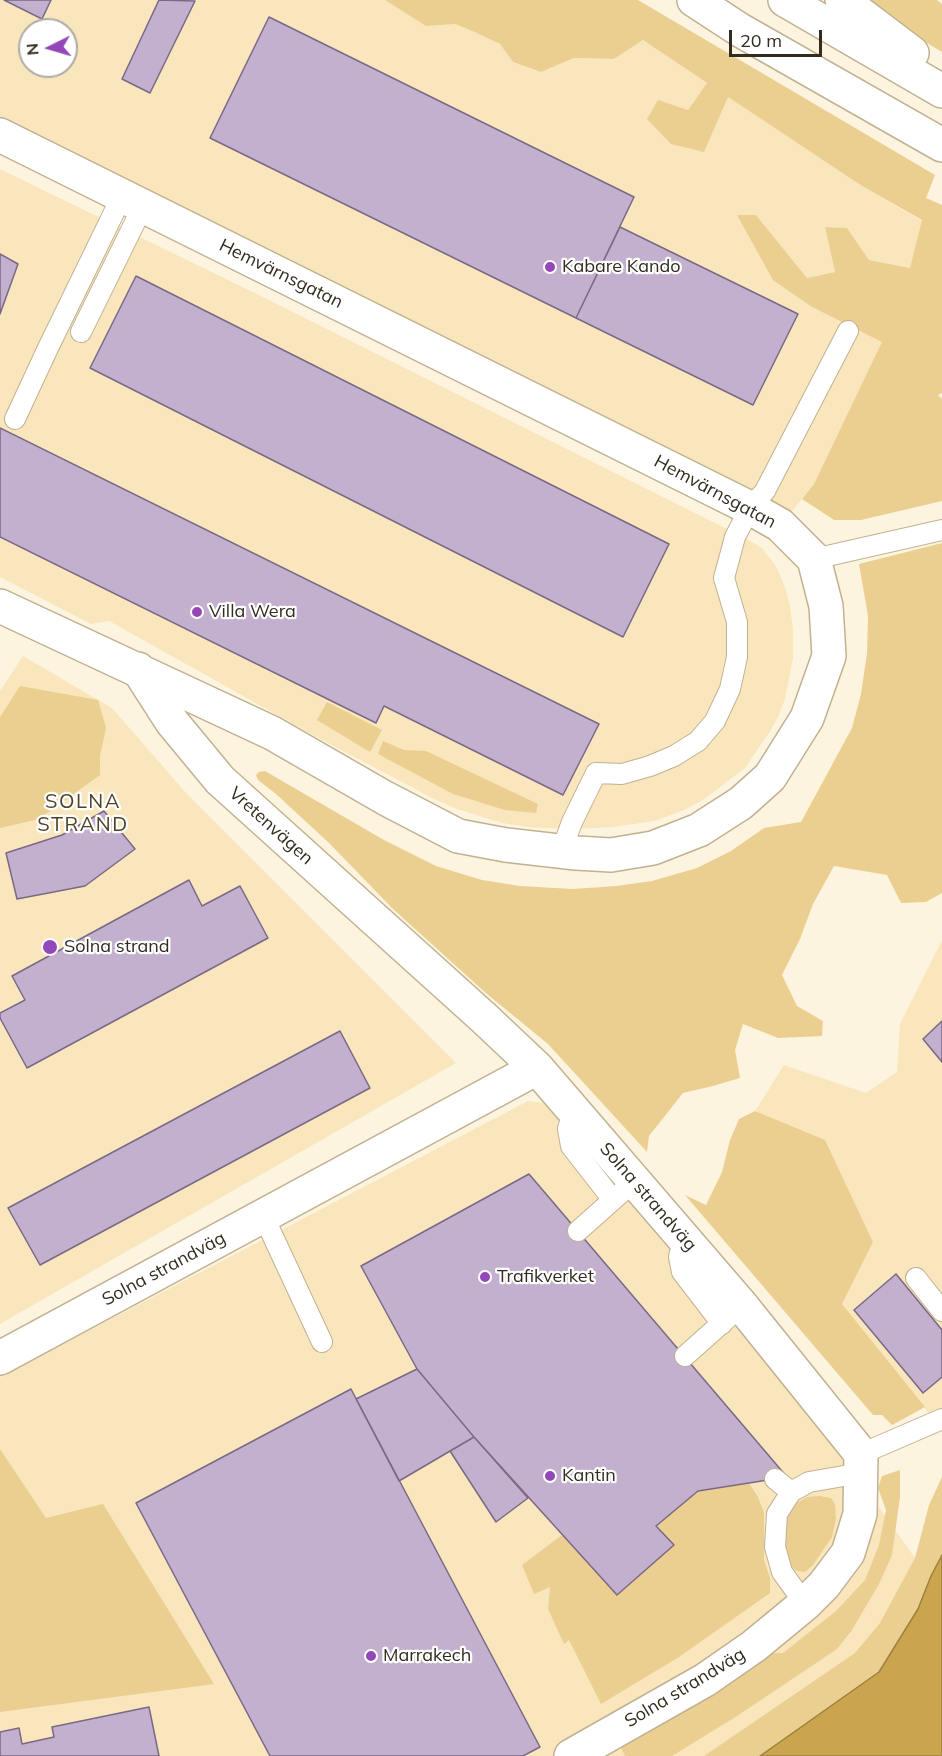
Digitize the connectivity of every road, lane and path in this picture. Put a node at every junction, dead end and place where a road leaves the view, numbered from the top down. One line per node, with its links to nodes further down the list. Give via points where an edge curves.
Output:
1 (694, 0): 7 (street)
2 (785, 0): 5 (street)
3 (842, 0): 4 (street)
4 (942, 76)
5 (942, 91)
6 (0, 135): 8 (street, Hemvärnsgatan)
7 (942, 146)
8 (133, 201): 10 (lane); 11 (lane, via 52,338); 12 (street, Hemvärnsgatan)
9 (848, 331): 12 (lane, via 765,491)
10 (81, 332)
11 (15, 418)
12 (750, 508): 14 (street, Hemvärnsgatan, via 780,525); 17 (lane, via 735,537 724,578 737,622 737,657 730,689 715,721 698,741 675,756 622,774 596,773)
13 (942, 530): 14 (lane)
14 (814, 559): 17 (street, via 826,606 829,656 807,718 770,777 741,803 699,830 653,848 611,855)
15 (4, 616): 16 (street)
16 (138, 669): 17 (street, via 272,733 458,836); 18 (street, Vretenvägen, via 172,722 220,780)
17 (561, 852)
18 (537, 1068): 19 (street, Solna strandväg, via 573,1110); 20 (street, Solna strandväg)
19 (624, 1190): 21 (lane); 24 (street, Solna strandväg, via 684,1237)
20 (263, 1215): 25 (lane); 27 (street, Solna strandväg)
21 (578, 1231)
22 (916, 1278): 23 (lane)
23 (942, 1311)
24 (732, 1315): 26 (lane); 29 (street, Solna strandväg)
25 (322, 1342)
26 (685, 1356)
27 (0, 1358)
28 (942, 1419): 29 (lane)
29 (861, 1463): 31 (lane); 32 (street, Solna strandväg, via 860,1514 848,1553)
30 (775, 1479): 31 (lane)
31 (790, 1492): 32 (lane, via 777,1514 775,1547 782,1572)
32 (804, 1604): 33 (street, Solna strandväg, via 705,1680)
33 (571, 1756)

